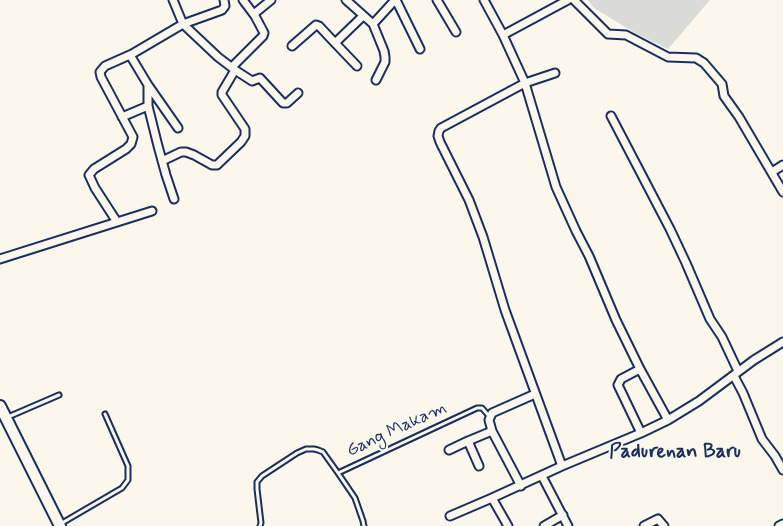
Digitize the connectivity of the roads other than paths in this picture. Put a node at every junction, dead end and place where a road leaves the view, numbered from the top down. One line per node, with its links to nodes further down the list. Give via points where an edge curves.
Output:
1 (173, 0): 13 (street)
2 (224, 0): 13 (street, via 222,10)
3 (243, 0): 11 (street)
4 (271, 0): 11 (street)
5 (346, 0): 12 (street)
6 (395, 0): 14 (street); 19 (street)
7 (437, 0): 15 (street)
8 (484, 0): 16 (street)
9 (568, 0): 16 (street)
10 (574, 0): 34 (street, via 608,34 626,35 668,57 696,58 704,62 722,84 724,96)
11 (255, 16): 22 (street, via 264,34)
12 (363, 16): 14 (street); 17 (street)
13 (183, 24): 20 (street); 22 (street)
14 (373, 24): 24 (street, via 386,57)
15 (456, 32)
16 (503, 35): 25 (street)
17 (335, 43): 18 (street, via 318,25); 21 (street)
18 (292, 46)
19 (420, 49)
20 (130, 55): 26 (street); 30 (street, via 105,66 100,72)
21 (357, 66)
22 (234, 69): 27 (street, via 251,81 260,78 283,103); 32 (street, via 222,95 245,129 242,142 218,165 186,152)
23 (555, 73): 25 (street)
24 (376, 80)
25 (525, 83): 41 (street, via 556,187); 43 (street, via 441,128 438,136 483,237 505,310)
26 (148, 85): 28 (street); 31 (street)
27 (298, 93)
28 (148, 106): 30 (street); 32 (street)
29 (611, 116): 42 (street, via 670,229)
30 (122, 117): 38 (street, via 133,137 132,144 94,168 89,175)
31 (178, 128)
32 (162, 161): 36 (street)
33 (783, 165): 34 (street)
34 (772, 172): 35 (street)
35 (783, 192)
36 (174, 199)
37 (152, 211): 38 (street)
38 (117, 222): 39 (street)
39 (0, 259)
40 (783, 342): 42 (street)
41 (640, 368): 49 (street); 51 (street, via 621,379 618,385)
42 (736, 373): 49 (street); 56 (street, via 762,439)
43 (536, 394): 47 (street); 55 (street)
44 (59, 395): 48 (lane)
45 (0, 406): 48 (street)
46 (105, 414): 64 (lane, via 128,466 128,480 122,488)
47 (490, 416): 50 (street); 57 (lane, Gang Makam, via 482,408 477,408)
48 (6, 418): 64 (street)
49 (668, 420): 51 (street)
50 (492, 431): 52 (street); 59 (street)
51 (641, 433): 55 (street)
52 (468, 441): 53 (street); 54 (street)
53 (449, 450)
54 (479, 466)
55 (562, 466): 58 (street)
56 (783, 470)
57 (338, 473): 65 (lane, Gang Makam, via 323,452 306,449 262,476 257,482); 66 (lane, via 355,498)
58 (542, 476): 59 (street); 61 (street)
59 (521, 486): 60 (street)
60 (492, 498): 62 (street); 67 (street)
61 (563, 515): 68 (street); 69 (street)
62 (450, 516)
63 (783, 524): 72 (street)
64 (60, 525)
65 (260, 526)
66 (364, 526)
67 (508, 526)
68 (544, 526)
69 (568, 526)
70 (644, 526): 71 (street, via 658,519)
71 (664, 526)
72 (779, 526)

